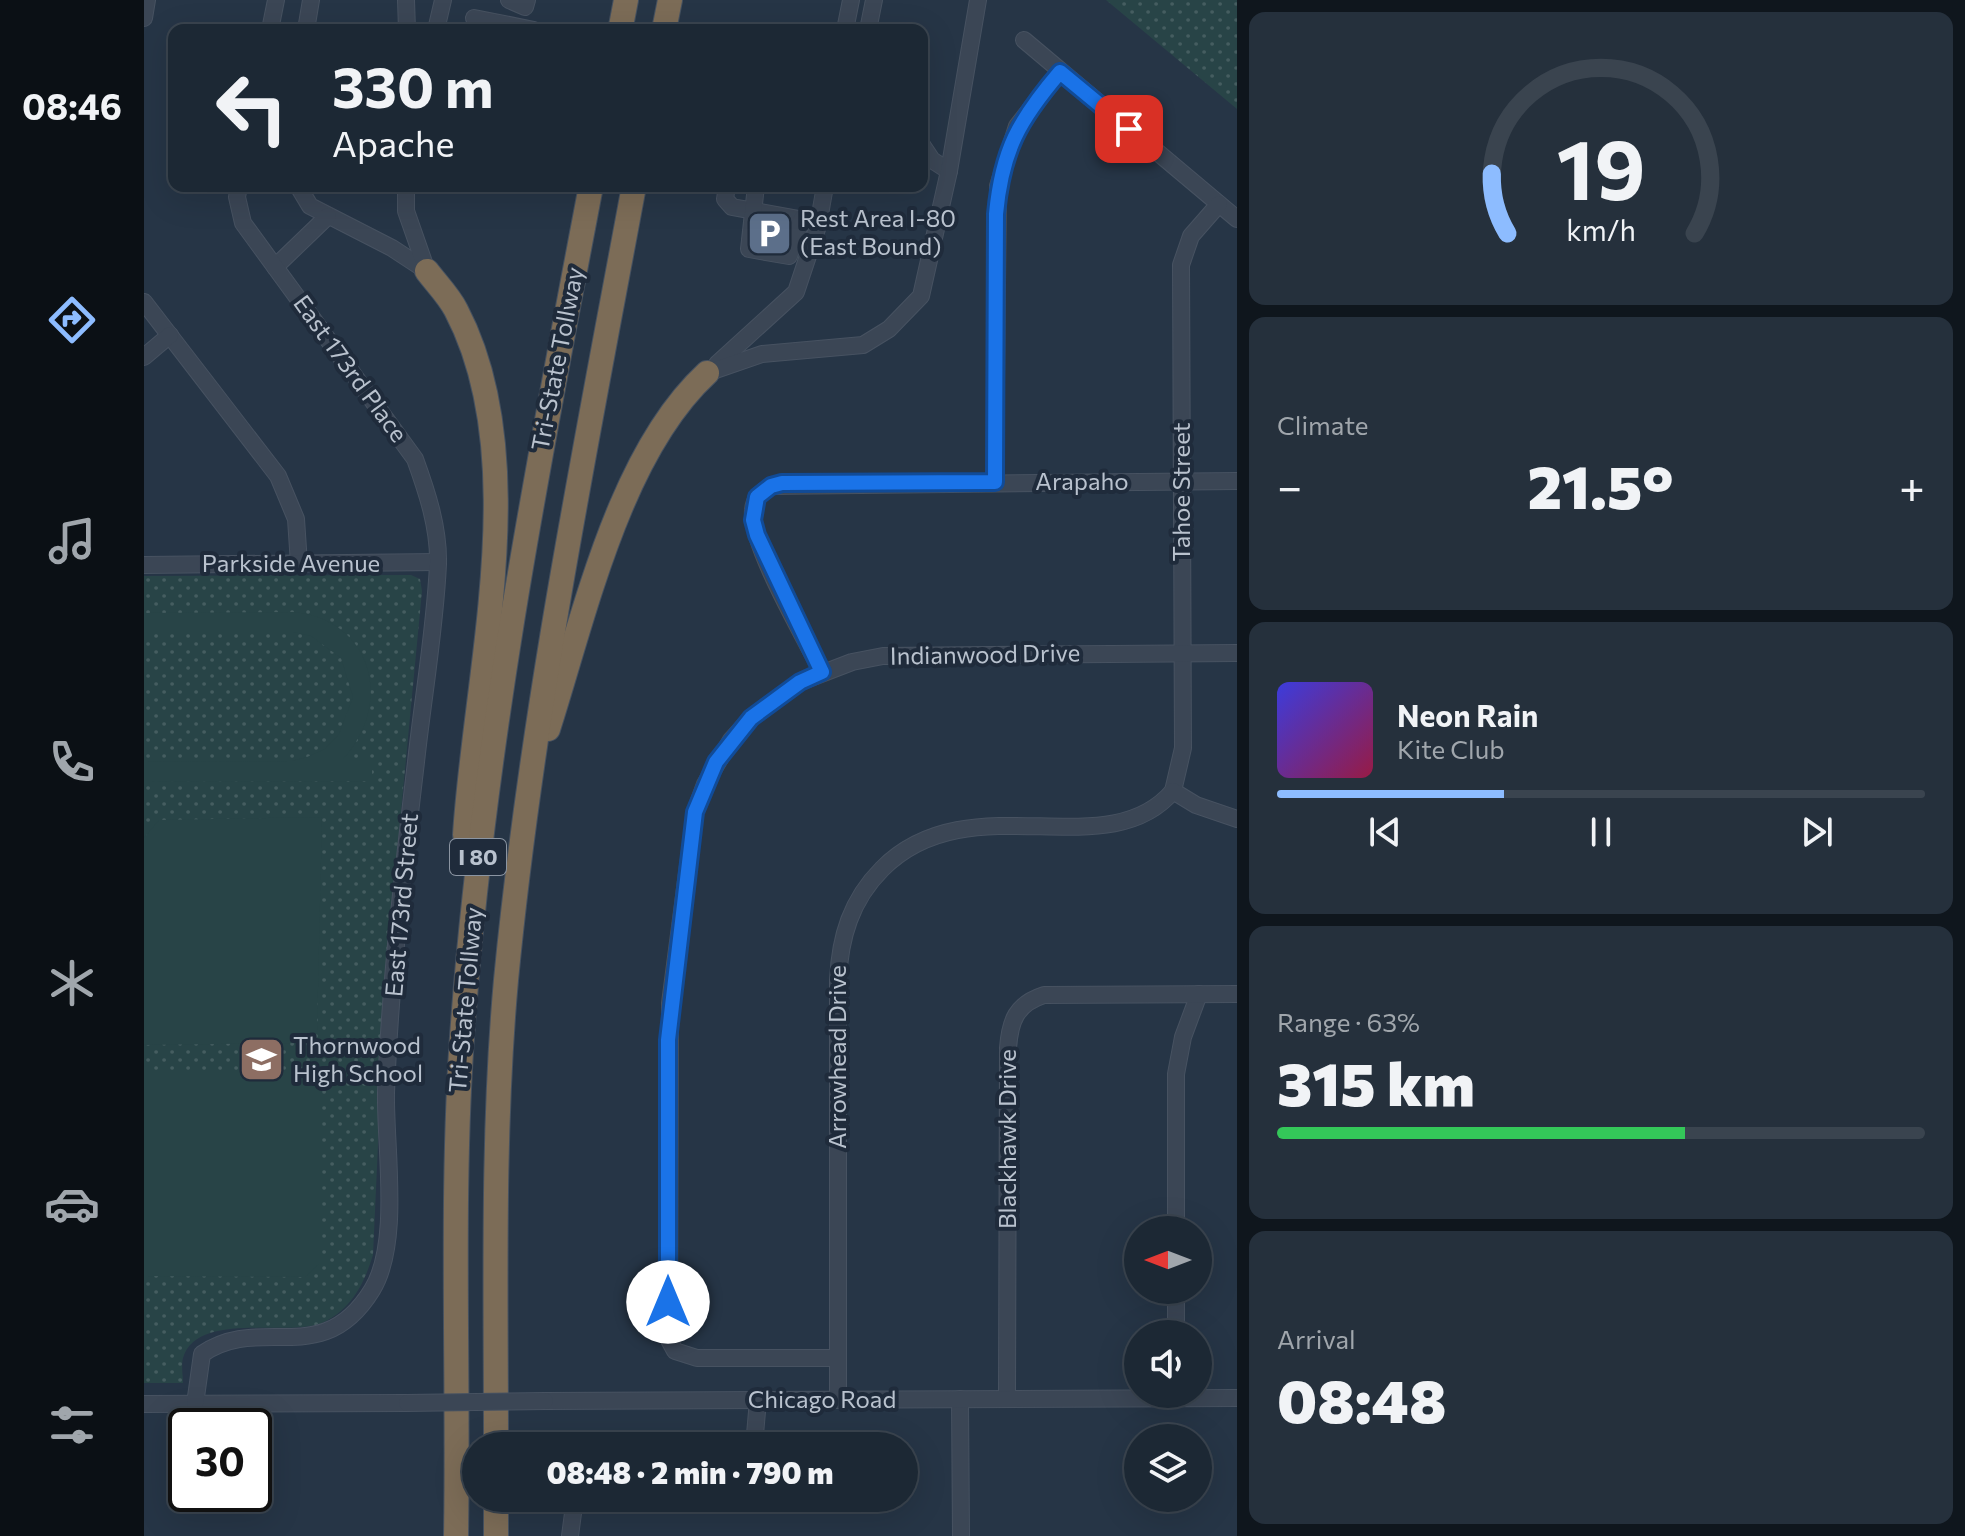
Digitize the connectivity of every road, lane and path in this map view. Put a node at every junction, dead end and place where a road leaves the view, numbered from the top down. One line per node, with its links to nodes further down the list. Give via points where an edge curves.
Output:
1 (147, 0): 13 (street)
2 (276, 0): 15 (street)
3 (311, 0): 16 (street)
4 (406, 0): 17 (street)
5 (443, 0): 18 (street)
6 (509, 0): 12 (street)
7 (626, 0): 20 (highway)
8 (670, 0): 21 (highway)
9 (851, 0): 22 (street)
10 (874, 0): 23 (street)
11 (978, 0): 27 (street)
12 (526, 4)
13 (144, 16)
14 (474, 18): 19 (street)
15 (271, 24)
16 (307, 24)
17 (407, 24)
18 (437, 24)
19 (504, 24)
20 (621, 24)
21 (665, 24)
22 (846, 24)
23 (869, 24)
24 (1024, 40): 25 (street)
25 (1060, 72): 36 (street); 50 (street, via 1017,126 998,186)
26 (928, 154): 27 (street)
27 (949, 171): 47 (street, via 921,296 889,329 863,345 762,354)
28 (238, 192): 42 (street, East 173rd Place, via 243,223)
29 (301, 192): 38 (street)
30 (406, 192): 43 (street, via 406,211)
31 (590, 192): 60 (highway, Tri-State Tollway / I 80, via 501,672)
32 (633, 192): 58 (highway, Tri-State Tollway / I 80, via 552,619)
33 (726, 192): 37 (street, via 732,207)
34 (755, 192): 37 (street)
35 (822, 192): 41 (street)
36 (1219, 204): 40 (street); 48 (street, Tahoe Street, via 1191,236 1181,265)
37 (752, 210): 39 (street); 39 (street, via 749,249 785,257 793,253)
38 (328, 216): 42 (street); 43 (street)
39 (802, 219): 41 (street)
40 (1237, 219)
41 (819, 222): 47 (street, via 796,292)
42 (275, 267): 51 (street, East 173rd Place, via 415,459 431,504)
43 (427, 271): 60 (highway, via 455,307 476,355 495,453 495,555 470,756 462,883)
44 (144, 302): 45 (street)
45 (170, 335): 46 (street); 52 (street, via 278,476 296,519)
46 (144, 357)
47 (707, 373): 58 (highway, via 661,426 608,538)
48 (1181, 481): 49 (street, Arapaho); 50 (street, Arapaho); 54 (street, Tahoe Street)
49 (1237, 481)
50 (995, 482): 56 (street, Arapaho, via 782,483 757,497 753,520 765,554)
51 (438, 562): 52 (street, Parkside Avenue); 73 (street, East 173rd Street, via 399,907 386,1093 387,1245 374,1288 349,1321 322,1335 220,1342 202,1354)
52 (299, 564): 53 (street, Parkside Avenue)
53 (144, 565)
54 (1183, 653): 55 (street, Indianwood Drive); 56 (street, Indianwood Drive, via 912,654); 57 (street, Tahoe Street, via 1183,748)
55 (1237, 653)
56 (822, 672): 64 (street, Indianwood Drive, via 751,718 716,762 695,812 668,1040 668,1331 675,1351 697,1358)
57 (1173, 791): 59 (street); 64 (street, Arrowhead Drive, via 1155,808 1113,824 985,825 935,835 889,862 855,903 839,951)
58 (526, 796): 74 (highway, Tri-State Tollway / I 80, via 498,1112)
59 (1237, 819)
60 (468, 958): 78 (highway, Tri-State Tollway / I 80, via 456,1131)
61 (1199, 994): 62 (street, Blackhawk Drive); 63 (street, via 1176,1074); 69 (street, Blackhawk Drive, via 1044,995 1030,999 1014,1016 1008,1048)
62 (1237, 994)
63 (1176, 1216)
64 (838, 1358): 71 (street, Arrowhead Drive)
65 (1124, 1397): 69 (street, Chicago Road)
66 (1212, 1397): 67 (street, Chicago Road)
67 (1237, 1398)
68 (960, 1399): 69 (street, Chicago Road); 71 (street, Chicago Road); 81 (street)
69 (1007, 1399)
70 (758, 1400): 71 (street, Chicago Road); 73 (street, Chicago Road, bridge); 75 (street)
71 (838, 1400)
72 (144, 1404): 73 (street, Chicago Road)
73 (195, 1404)
74 (496, 1432)
75 (755, 1432)
76 (496, 1512): 79 (highway)
77 (573, 1512): 80 (street)
78 (456, 1536)
79 (496, 1536)
80 (570, 1536)
81 (961, 1536)

